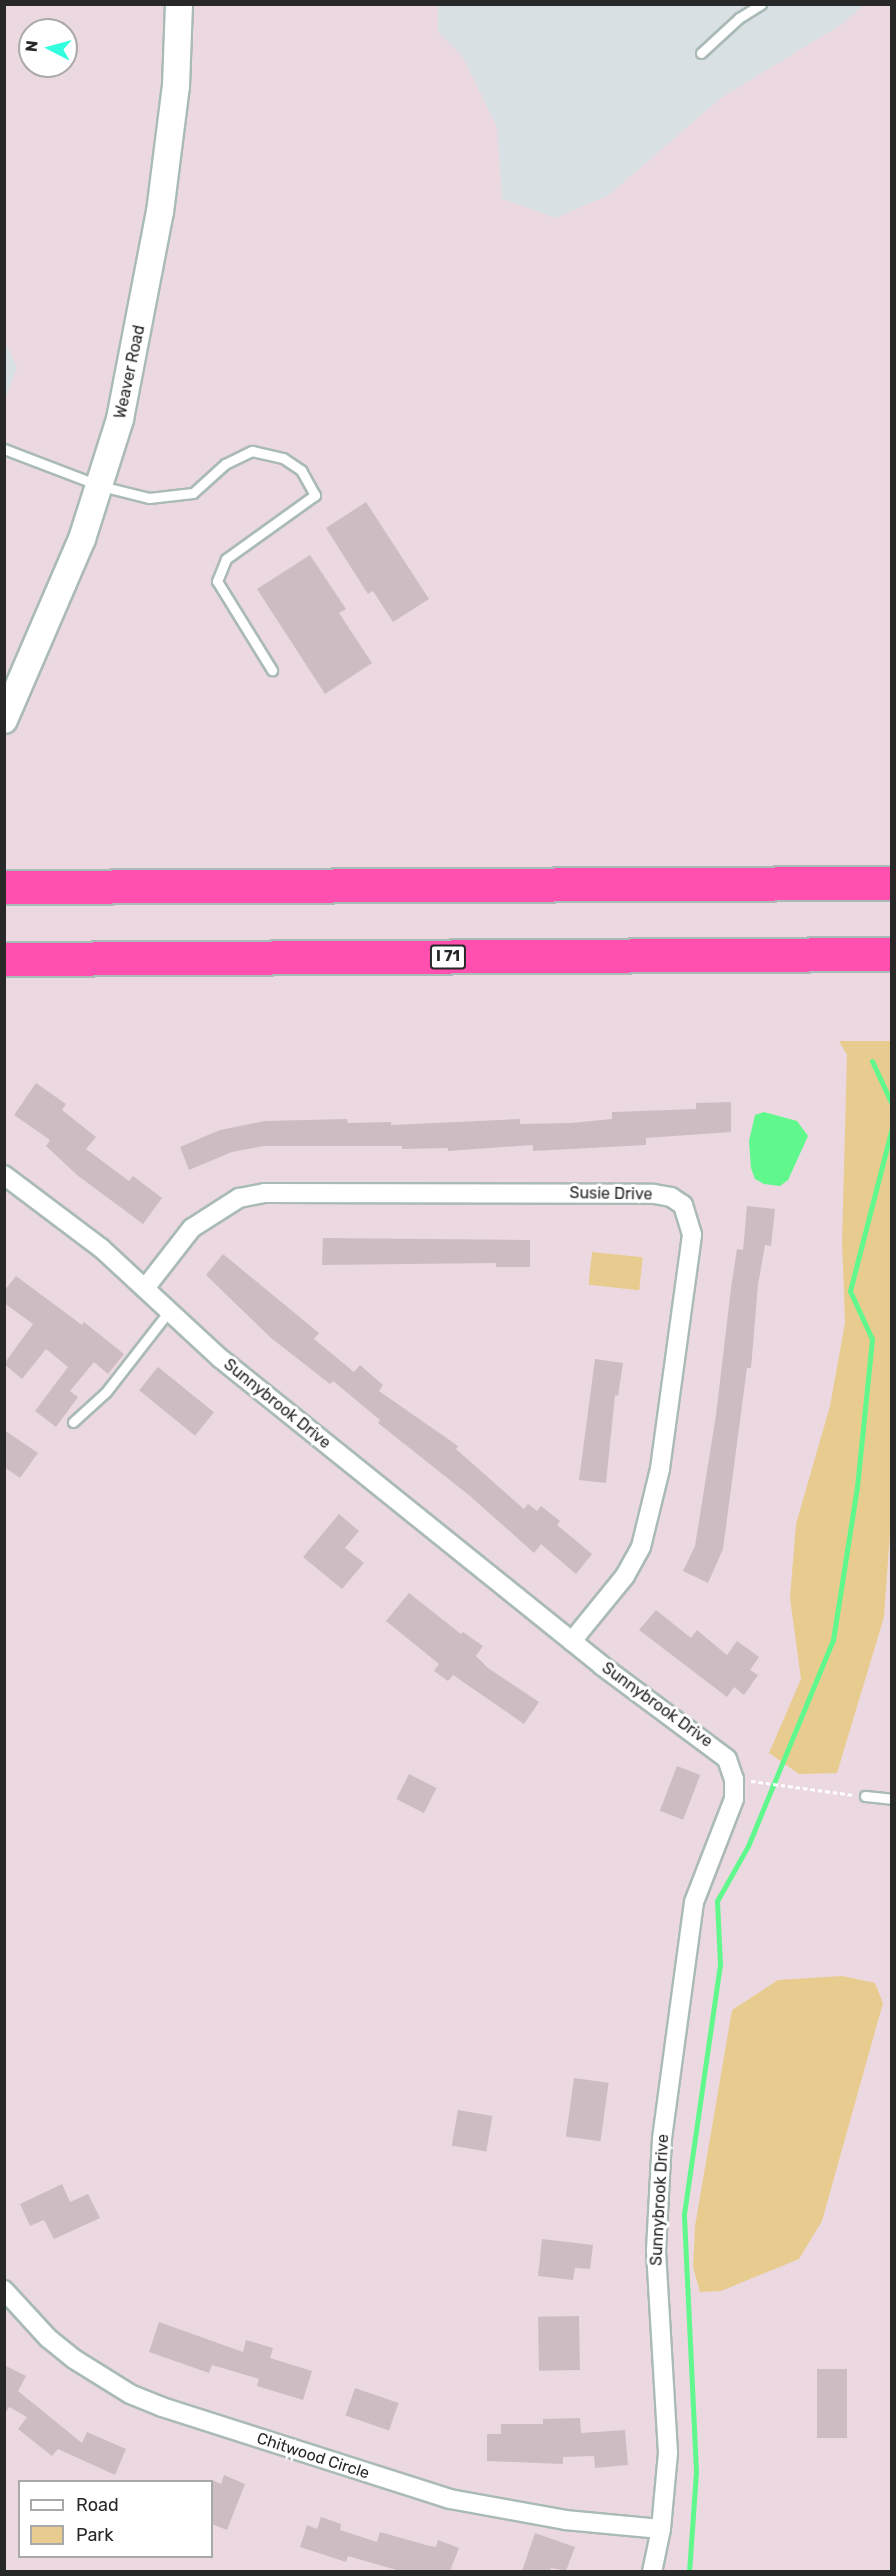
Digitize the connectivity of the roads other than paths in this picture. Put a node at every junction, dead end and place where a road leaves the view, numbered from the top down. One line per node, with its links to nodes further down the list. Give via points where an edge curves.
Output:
1 (179, 4): 5 (main road, Weaver Road, via 177,86 160,212 137,344)
2 (761, 4): 3 (lane, via 739,18)
3 (701, 53)
4 (4, 449): 5 (lane)
5 (101, 486): 6 (lane, via 149,498 193,493 225,464 252,451 283,458 301,470 315,495 226,559 217,581); 7 (main road, Weaver Road, via 46,627)
6 (272, 670)
7 (4, 720)
8 (891, 882): 9 (highway)
9 (4, 887)
10 (891, 954): 11 (highway, I 71)
11 (4, 959)
12 (4, 1175): 13 (street, Sunnybrook Drive)
13 (146, 1287): 14 (street, Sunnybrook Drive); 16 (street, Susie Drive, via 192,1228 238,1198 264,1193 654,1194 683,1204 692,1235 660,1469 641,1547 625,1576)
14 (169, 1311): 15 (lane, via 106,1392); 16 (street, Sunnybrook Drive, via 221,1359)
15 (73, 1422)
16 (572, 1641): 20 (street, Sunnybrook Drive, via 716,1748 727,1759 735,1789 730,1811 701,1875 690,1920 662,2139 656,2251 668,2453)
17 (865, 1796): 18 (lane)
18 (891, 1799)
19 (4, 2290): 20 (street, Chitwood Circle, via 48,2338 74,2359 130,2394 162,2407 450,2499 565,2520)
20 (661, 2529): 21 (street, Sunnybrook Drive)
21 (652, 2571)

